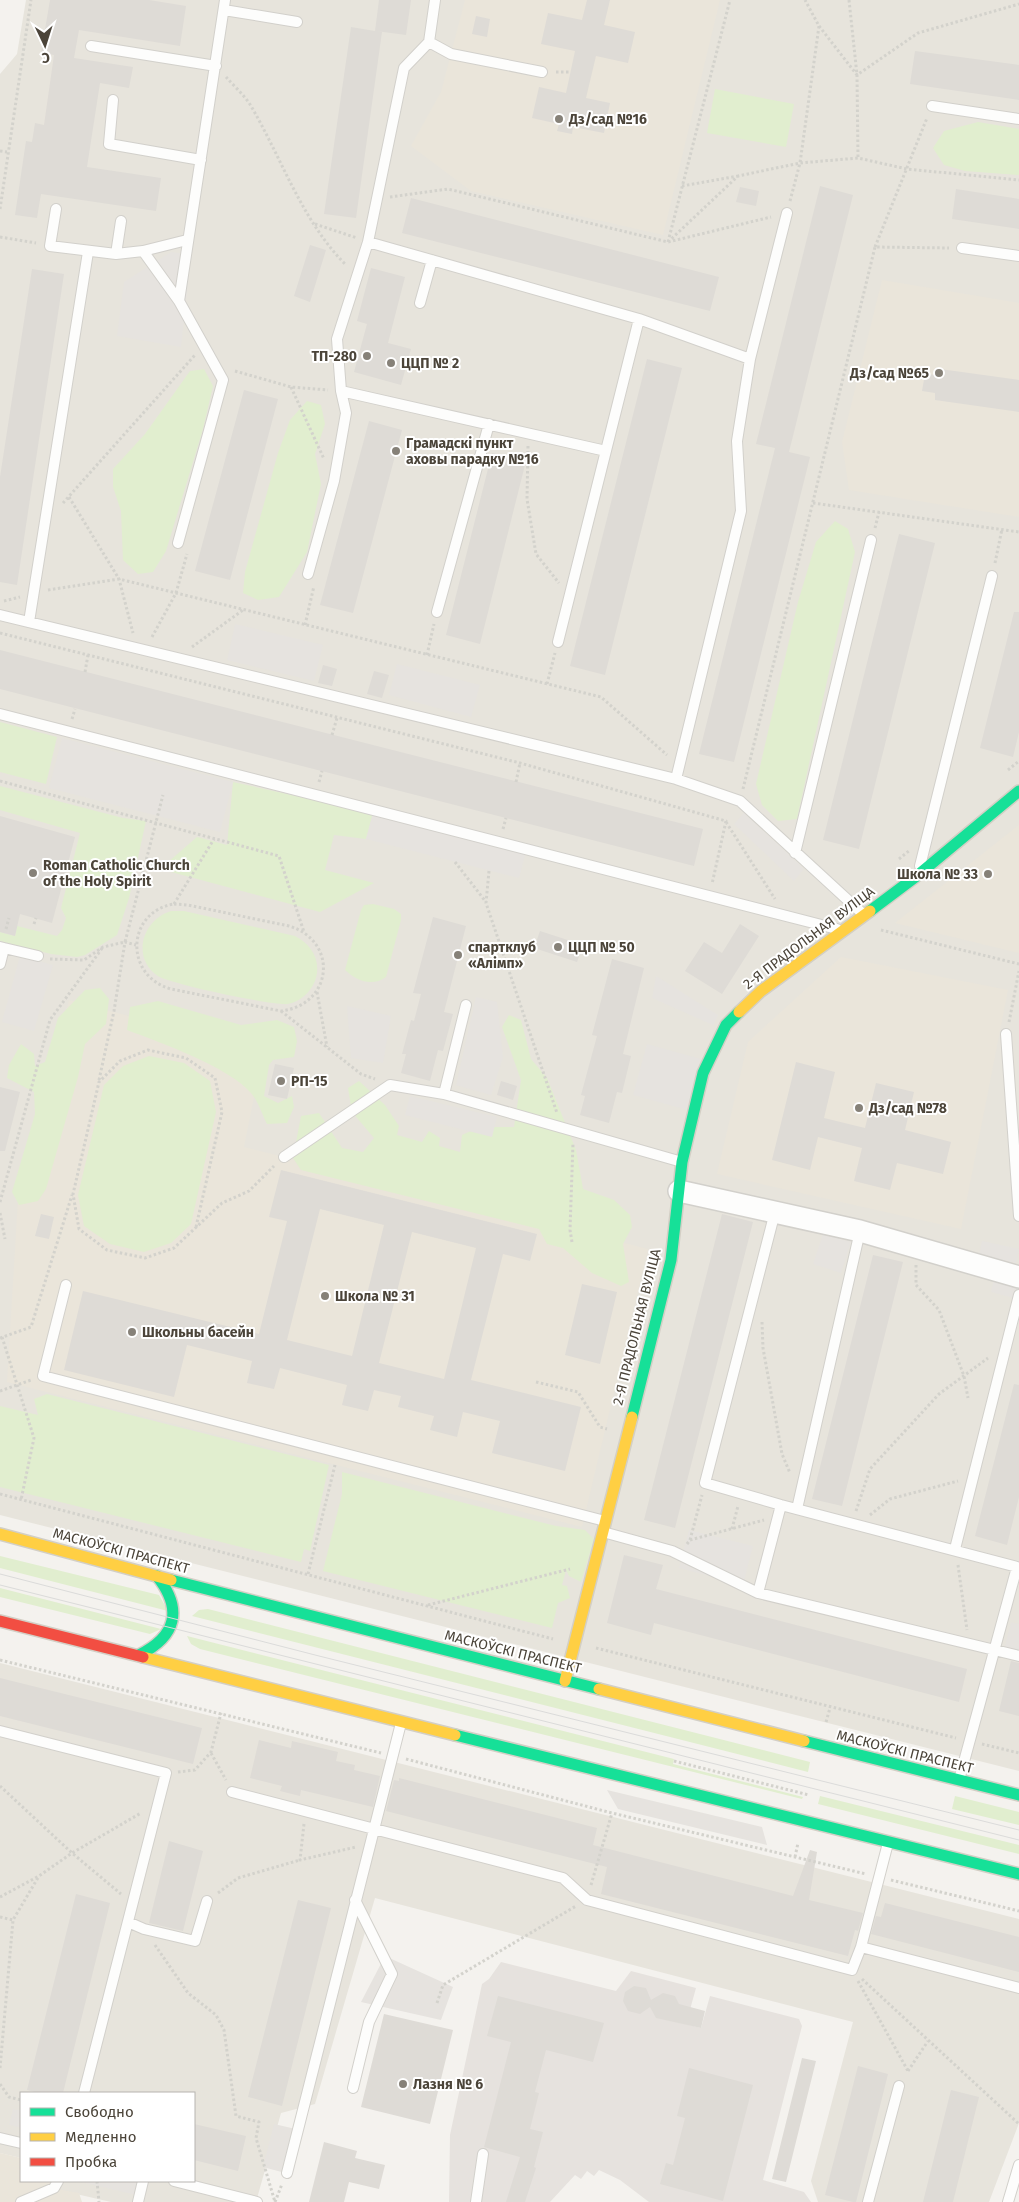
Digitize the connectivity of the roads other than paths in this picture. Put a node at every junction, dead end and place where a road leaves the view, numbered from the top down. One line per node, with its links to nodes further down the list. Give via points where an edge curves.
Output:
1 (435, 0): 4 (lane)
2 (224, 5): 3 (lane); 6 (lane)
3 (298, 22)
4 (429, 42): 7 (lane, via 451,54); 16 (lane, via 404,68)
5 (91, 46): 6 (lane)
6 (216, 66): 11 (lane)
7 (542, 72)
8 (114, 100): 11 (lane, via 109,144)
9 (932, 106): 10 (lane)
10 (1019, 119)
11 (201, 160): 15 (lane)
12 (56, 209): 19 (lane, via 50,246)
13 (786, 213): 26 (lane)
14 (121, 221): 20 (lane)
15 (187, 240): 18 (lane); 23 (lane)
16 (368, 242): 22 (lane); 27 (lane, via 337,339)
17 (962, 248): 21 (lane)
18 (143, 251): 20 (lane); 23 (lane)
19 (88, 252): 20 (lane); 36 (lane)
20 (116, 254)
21 (1019, 256)
22 (432, 260): 24 (lane); 25 (lane)
23 (179, 301): 31 (lane, via 223,380)
24 (420, 303)
25 (639, 319): 26 (lane); 29 (lane)
26 (750, 359): 39 (lane, via 737,441 741,512)
27 (341, 391): 28 (lane); 32 (lane, via 346,413 334,481)
28 (489, 424): 29 (lane); 34 (lane)
29 (606, 451): 37 (lane)
30 (871, 540): 41 (lane)
31 (178, 544)
32 (308, 574)
33 (992, 576): 42 (lane)
34 (437, 612)
35 (0, 615): 36 (lane)
36 (29, 622): 39 (lane)
37 (558, 642)
38 (0, 714): 44 (lane)
39 (676, 779): 41 (lane, via 740,801)
40 (1019, 791): 42 (main road, 2-Я ПРАДОЛЬНАЯ ВУЛІЦА)
41 (795, 854): 43 (lane)
42 (918, 875): 43 (main road, 2-Я ПРАДОЛЬНАЯ ВУЛІЦА)
43 (864, 914): 44 (main road, 2-Я ПРАДОЛЬНАЯ ВУЛІЦА)
44 (841, 930): 52 (main road, 2-Я ПРАДОЛЬНАЯ ВУЛІЦА, via 761,991 726,1025 703,1073)
45 (2, 947): 46 (lane); 47 (lane)
46 (38, 956)
47 (0, 964)
48 (466, 1005): 50 (lane)
49 (1006, 1034): 55 (lane)
50 (444, 1094): 51 (lane, via 390,1085); 52 (lane)
51 (284, 1157)
52 (682, 1162): 53 (main road, 2-Я ПРАДОЛЬНАЯ ВУЛІЦА)
53 (679, 1191): 54 (street); 62 (main road, 2-Я ПРАДОЛЬНАЯ ВУЛІЦА, via 671,1260)
54 (775, 1212): 56 (street); 60 (lane, via 705,1483)
55 (1019, 1216)
56 (860, 1231): 57 (street); 61 (lane)
57 (1019, 1277)
58 (66, 1285): 62 (lane, via 43,1376 339,1452)
59 (1019, 1295): 64 (lane)
60 (781, 1505): 61 (lane); 67 (lane)
61 (797, 1509): 64 (lane)
62 (604, 1526): 67 (lane, via 677,1554); 75 (main road, 2-Я ПРАДОЛЬНАЯ ВУЛІЦА)
63 (0, 1534): 65 (main road, МАСКОЎСКІ ПРАСПЕКТ)
64 (955, 1549): 70 (lane, via 1017,1567)
65 (157, 1576): 66 (main road, МАСКОЎСКІ ПРАСПЕКТ); 72 (main road, via 171,1597 172,1623 163,1640)
66 (214, 1591): 68 (main road); 75 (main road, МАСКОЎСКІ ПРАСПЕКТ)
67 (758, 1593): 70 (lane)
68 (197, 1601)
69 (0, 1621): 72 (main road)
70 (995, 1650): 73 (lane); 78 (lane)
71 (185, 1653): 74 (main road)
72 (139, 1655): 74 (main road)
73 (1019, 1656)
74 (195, 1668): 76 (main road)
75 (565, 1681): 78 (main road, МАСКОЎСКІ ПРАСПЕКТ)
76 (402, 1720): 81 (lane); 82 (main road)
77 (0, 1731): 86 (lane, via 166,1773)
78 (959, 1781): 80 (main road, МАСКОЎСКІ ПРАСПЕКТ)
79 (232, 1792): 81 (lane)
80 (1019, 1795)
81 (374, 1829): 84 (lane); 87 (lane, via 563,1878 587,1900 852,1970)
82 (888, 1842): 83 (main road); 87 (lane)
83 (1019, 1874)
84 (355, 1900): 90 (lane, via 392,1974 369,2022); 96 (lane)
85 (207, 1901): 86 (lane, via 195,1941)
86 (128, 1922): 91 (lane)
87 (861, 1948): 88 (lane)
88 (1019, 1988)
89 (898, 2086): 104 (lane)
90 (353, 2088)
91 (84, 2092)
92 (0, 2138): 93 (lane)
93 (20, 2143)
94 (482, 2154): 103 (lane)
95 (1019, 2165): 105 (lane)
96 (287, 2173)
97 (57, 2182): 100 (lane, via 54,2188)
98 (143, 2182): 101 (lane)
99 (178, 2182): 102 (lane)
100 (21, 2202)
101 (138, 2202)
102 (257, 2202)
103 (476, 2202)
104 (868, 2202)
105 (1008, 2202)

